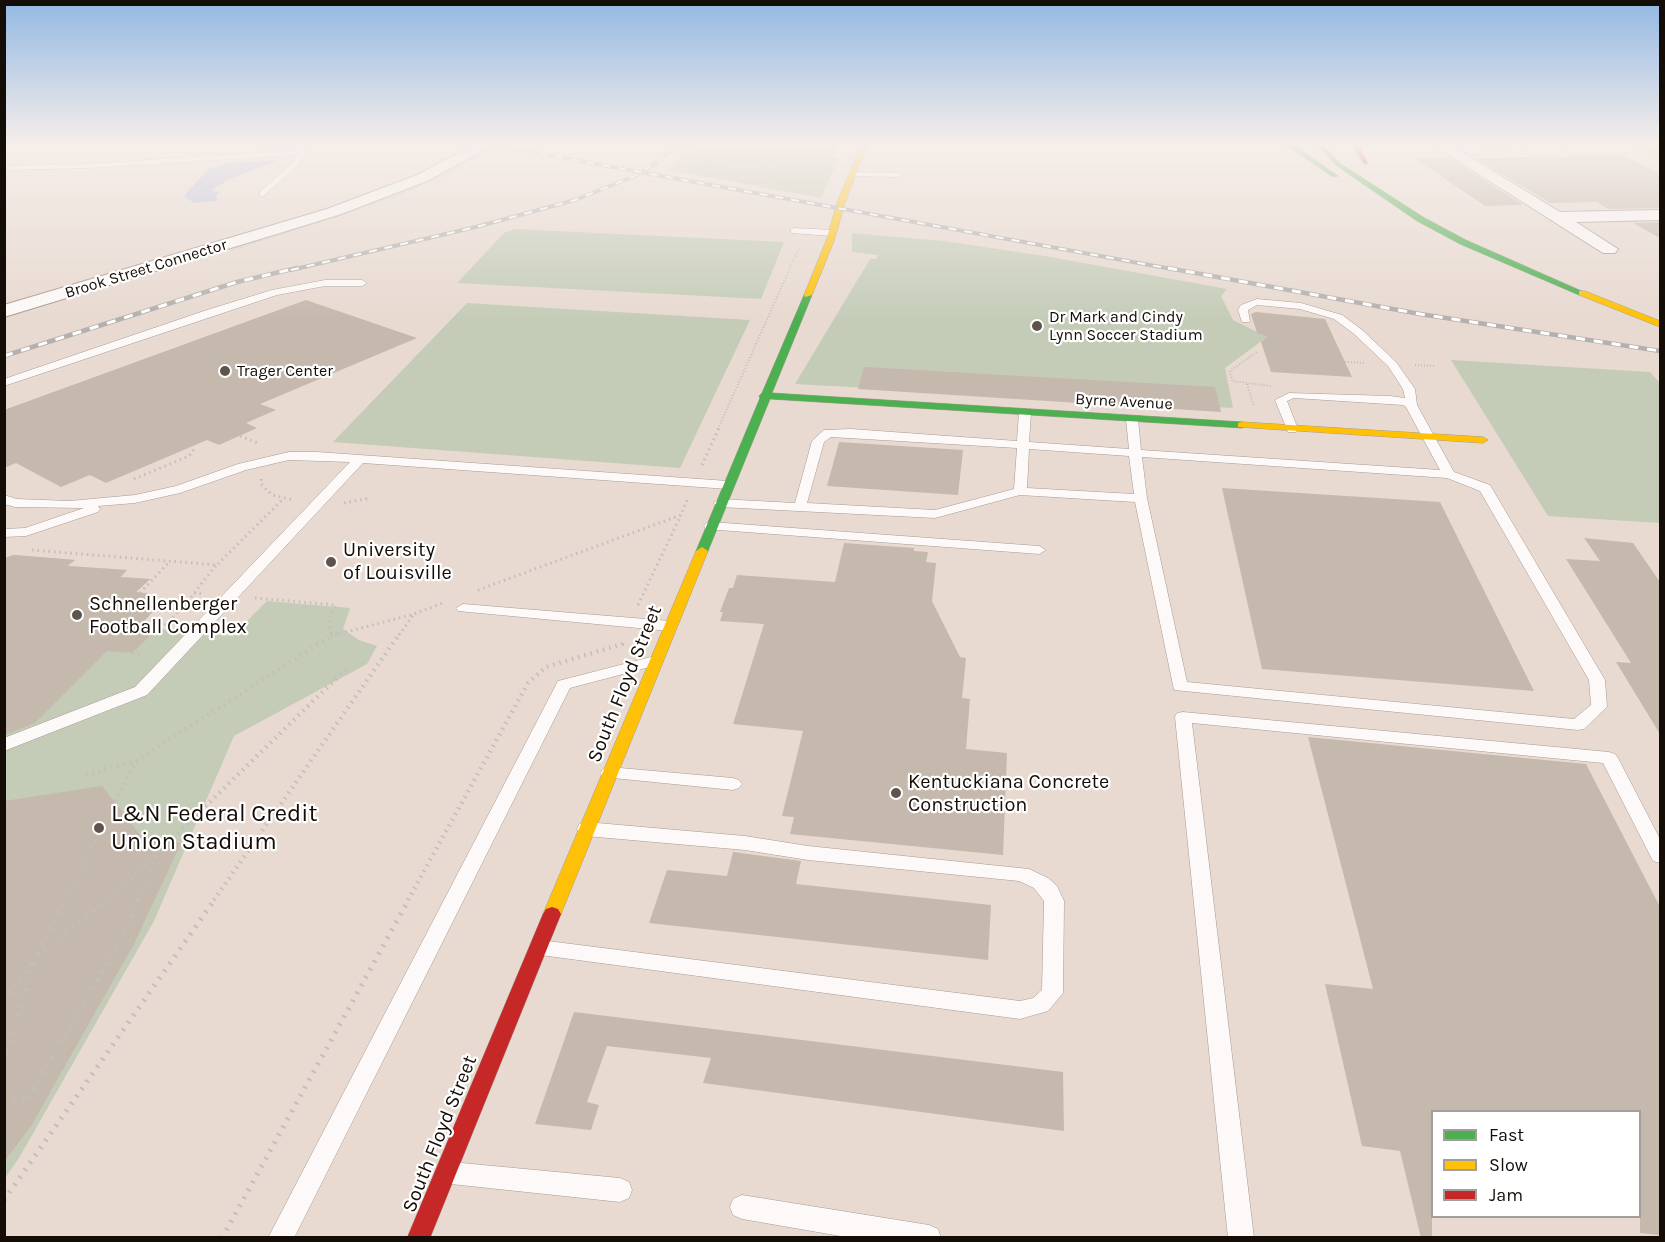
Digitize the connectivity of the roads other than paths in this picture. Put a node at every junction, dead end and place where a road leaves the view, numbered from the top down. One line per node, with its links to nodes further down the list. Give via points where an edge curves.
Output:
1 (359, 203): 14 (street, Brook Street Connector, via 226,249)
2 (842, 203): 8 (main road, South Floyd Street)
3 (1395, 203): 17 (main road, via 1463,242)
4 (1533, 203): 6 (street)
5 (1660, 215): 6 (street)
6 (1556, 217): 9 (street)
7 (794, 231): 8 (lane)
8 (833, 233): 19 (main road, South Floyd Street)
9 (1609, 249)
10 (1544, 261): 11 (main road)
11 (1564, 270)
12 (362, 283): 18 (lane, via 325,283 275,292)
13 (4, 295): 14 (street)
14 (26, 304): 15 (street, Brook Street Connector)
15 (4, 311)
16 (1246, 320): 20 (lane, via 1243,309 1257,302 1301,306 1338,317 1392,364 1408,389)
17 (1660, 324)
18 (4, 383)
19 (764, 396): 21 (main road, Byrne Avenue); 30 (main road, South Floyd Street)
20 (1411, 405): 23 (lane, via 1390,399 1293,395 1281,400); 24 (lane)
21 (1025, 413): 22 (main road, Byrne Avenue); 26 (lane)
22 (1132, 419): 23 (main road, Byrne Avenue); 27 (lane)
23 (1292, 429): 24 (main road, Byrne Avenue)
24 (1428, 437): 25 (main road, Byrne Avenue); 29 (lane)
25 (1483, 440)
26 (1023, 445): 27 (lane); 31 (lane); 36 (lane, via 828,433 818,441)
27 (1135, 453): 29 (lane); 32 (lane)
28 (360, 459): 30 (lane); 34 (lane, via 270,459 180,489); 43 (lane, via 141,691)
29 (1449, 474): 32 (lane, via 1485,488 1597,680 1599,707 1578,725 1180,686)
30 (728, 485): 35 (main road, South Floyd Street)
31 (1020, 491): 32 (lane); 36 (lane, via 935,514)
32 (1142, 498)
33 (4, 499): 34 (lane, via 70,505)
34 (112, 502): 38 (lane, via 26,532)
35 (720, 503): 36 (lane); 37 (main road, South Floyd Street)
36 (800, 507)
37 (711, 526): 39 (lane); 41 (main road, South Floyd Street)
38 (4, 533)
39 (1039, 550)
40 (462, 608): 41 (lane)
41 (669, 626): 42 (main road, South Floyd Street)
42 (656, 660): 44 (main road, South Floyd Street); 52 (lane, via 564,685)
43 (4, 745)
44 (609, 773): 45 (lane); 46 (main road, South Floyd Street)
45 (733, 784)
46 (586, 829): 48 (main road, South Floyd Street); 48 (lane, via 1022,874 1041,883 1054,901 1052,993 1040,1005 1020,1010)
47 (1660, 856): 55 (lane, via 1609,758 1183,717)
48 (537, 947): 49 (main road, South Floyd Street)
49 (445, 1172): 50 (lane); 53 (main road, South Floyd Street)
50 (620, 1190)
51 (742, 1207): 54 (lane)
52 (280, 1238)
53 (418, 1238)
54 (929, 1238)
55 (1241, 1238)

